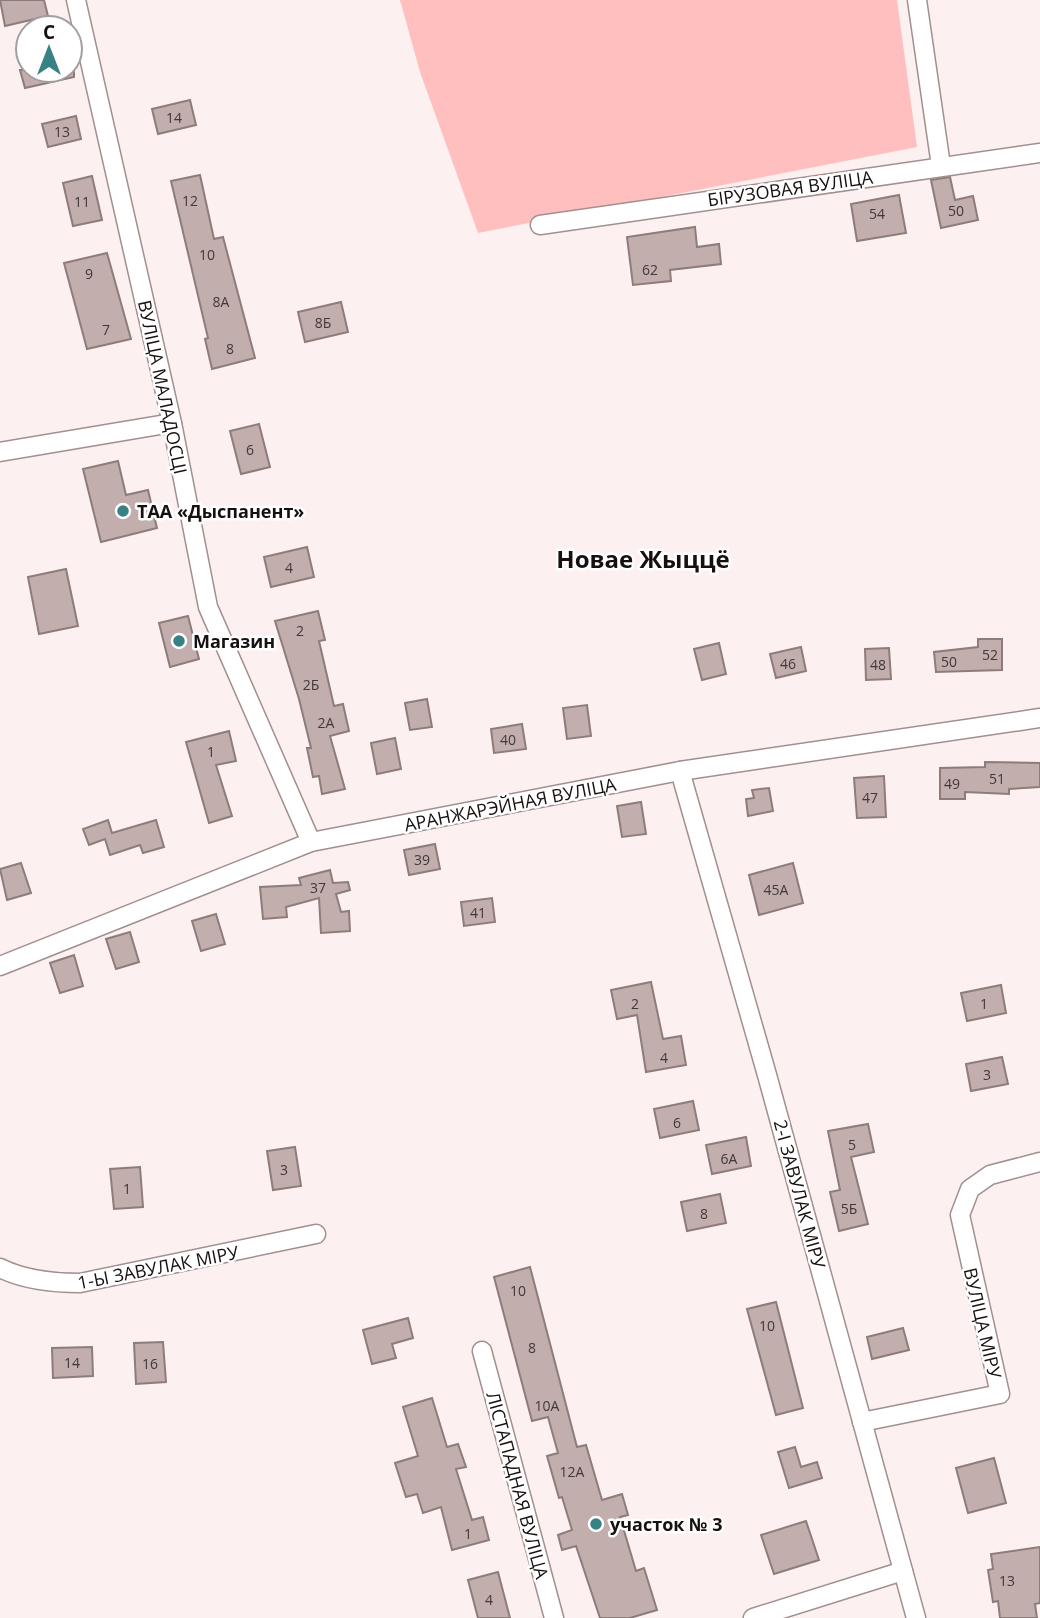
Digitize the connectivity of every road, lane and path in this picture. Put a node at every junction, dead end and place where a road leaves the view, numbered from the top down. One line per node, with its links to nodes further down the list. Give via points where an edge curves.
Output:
1 (76, 0): 6 (street, ВУЛІЦА МАЛАДОСЦІ)
2 (917, 0): 4 (street)
3 (1040, 153): 4 (street, БІРУЗОВАЯ ВУЛІЦА)
4 (941, 166): 5 (street, БІРУЗОВАЯ ВУЛІЦА)
5 (540, 225)
6 (172, 423): 7 (street); 10 (street, ВУЛІЦА МАЛАДОСЦІ, via 208,607)
7 (0, 452)
8 (1040, 718): 9 (street, АРАНЖАРЭЙНАЯ ВУЛІЦА)
9 (680, 771): 10 (street, АРАНЖАРЭЙНАЯ ВУЛІЦА); 16 (street, 2-І ЗАВУЛАК МІРУ)
10 (311, 842): 11 (street, АРАНЖАРЭЙНАЯ ВУЛІЦА)
11 (0, 966)
12 (1040, 1162): 16 (street, ВУЛІЦА МІРУ, via 990,1175 970,1189 960,1215 1000,1394)
13 (316, 1234): 14 (street, 1-Ы ЗАВУЛАК МІРУ, via 80,1283 14,1275)
14 (0, 1268)
15 (482, 1351): 18 (street, ЛІСТАПАДНАЯ ВУЛІЦА)
16 (862, 1422): 17 (street, 2-І ЗАВУЛАК МІРУ)
17 (902, 1571): 19 (street); 20 (street, 2-І ЗАВУЛАК МІРУ)
18 (554, 1618)
19 (753, 1618)
20 (916, 1618)

